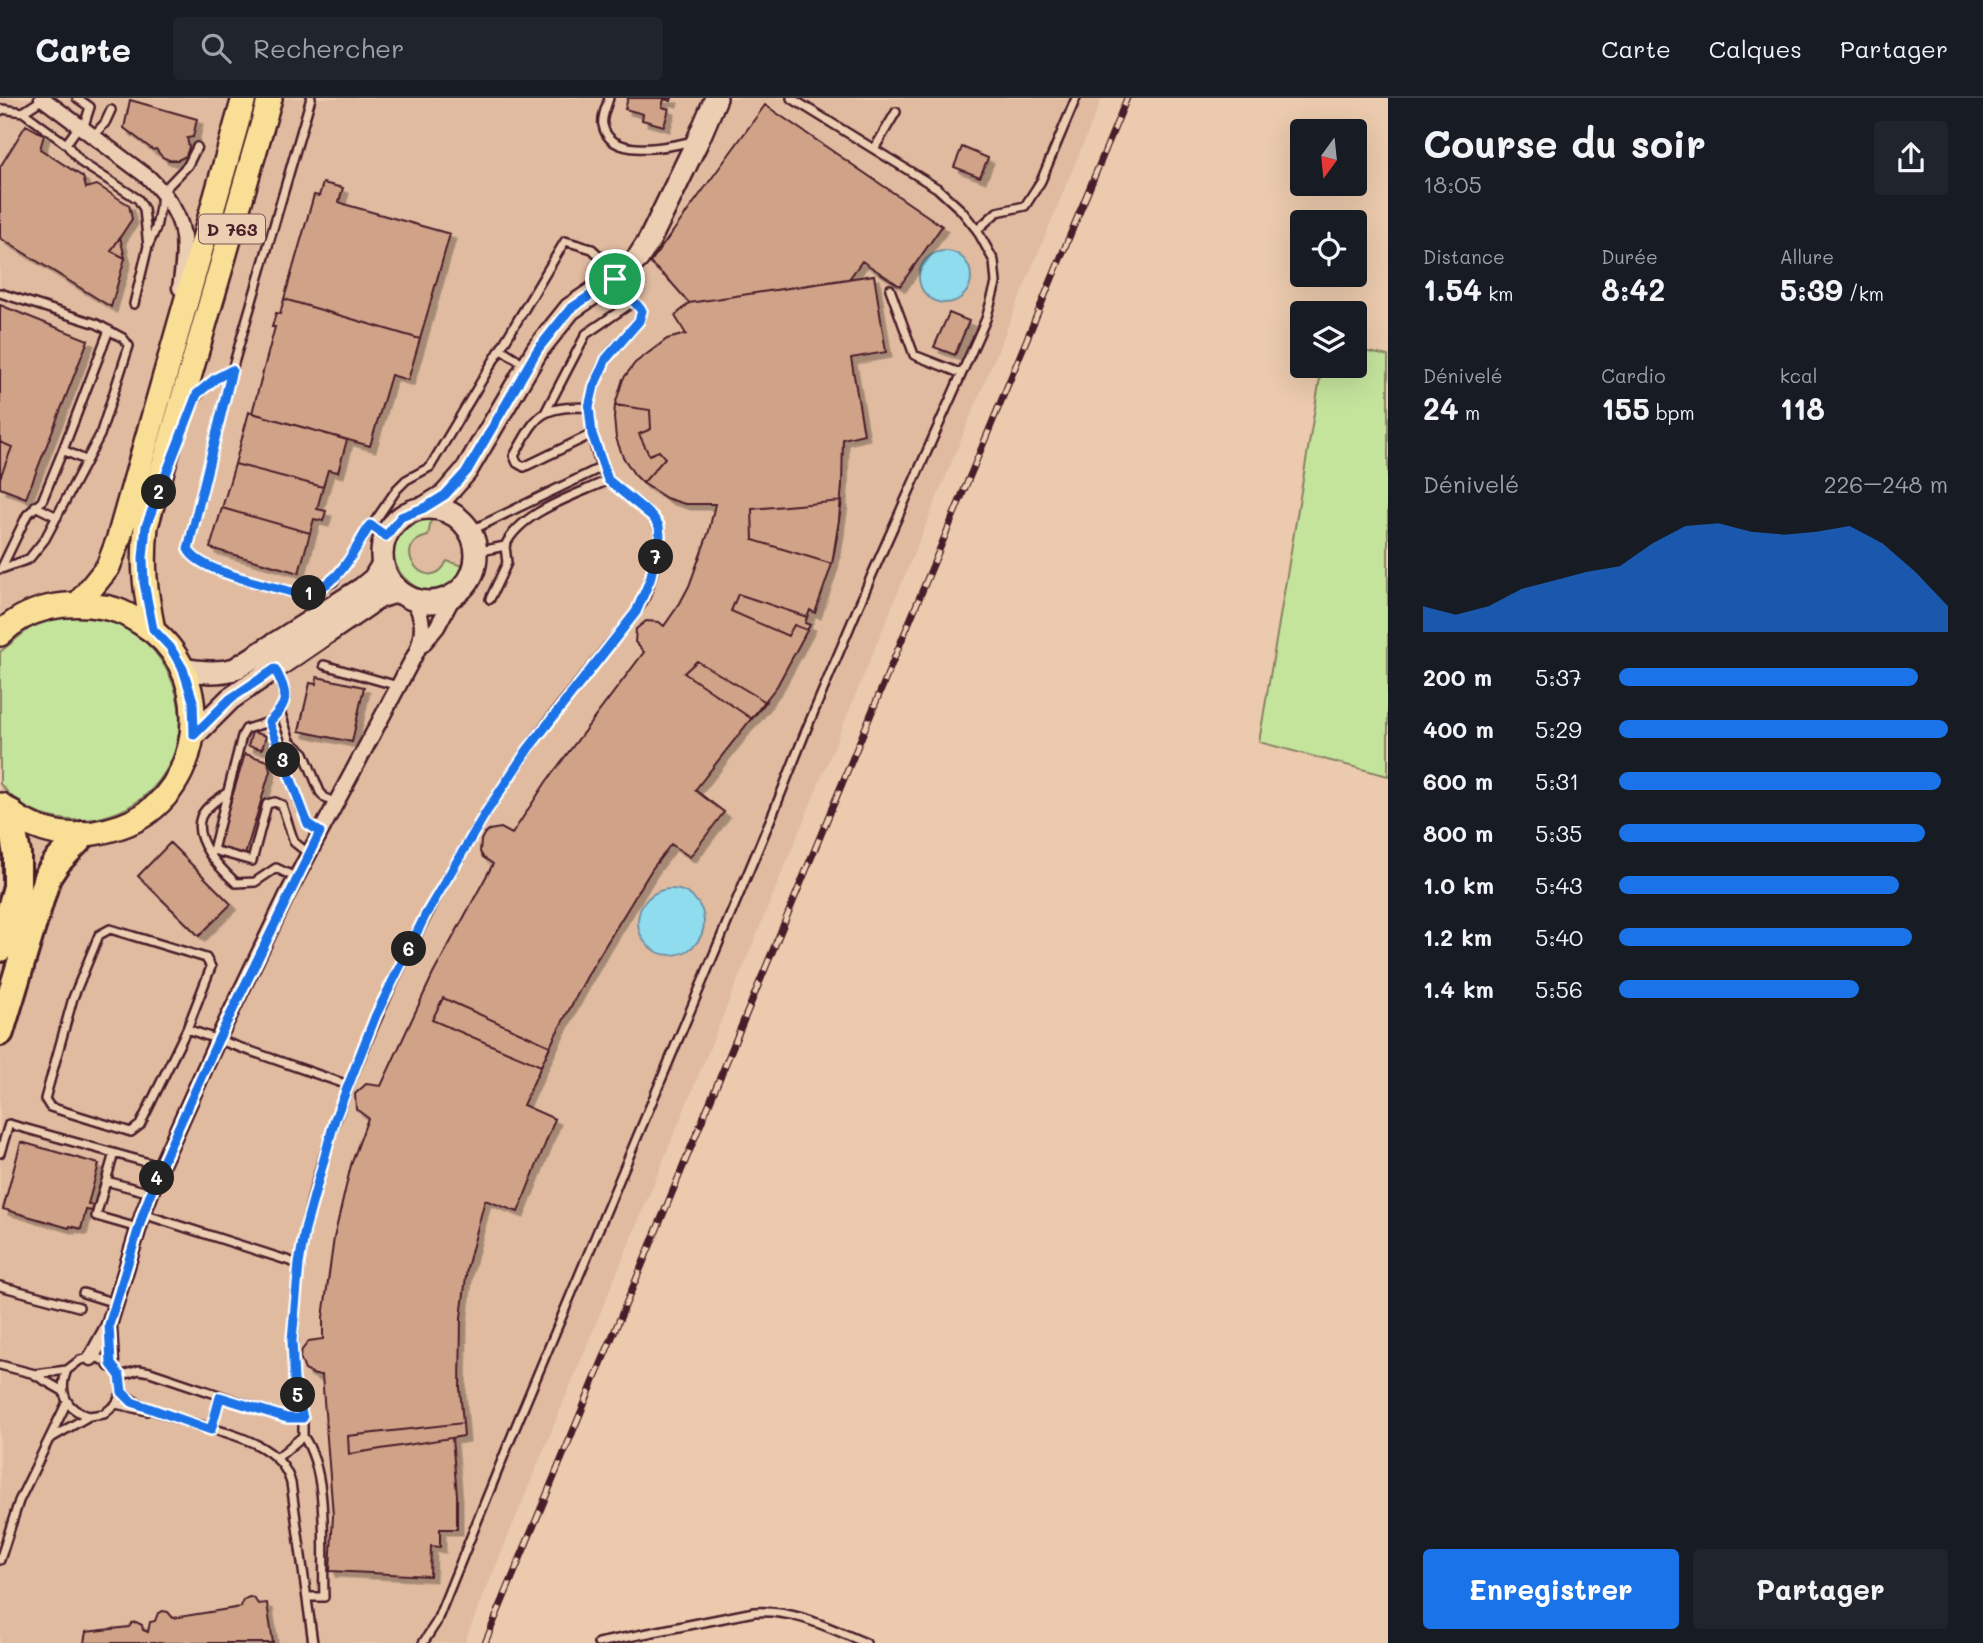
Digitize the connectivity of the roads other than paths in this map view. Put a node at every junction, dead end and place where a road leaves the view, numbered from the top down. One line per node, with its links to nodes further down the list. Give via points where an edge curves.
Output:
1 (43, 98): 13 (lane); 15 (street)
2 (77, 98): 10 (lane)
3 (244, 98): 29 (main road, D 763)
4 (270, 98): 47 (main road, D 763)
5 (311, 98): 32 (lane)
6 (609, 98): 16 (lane, via 604,129 622,145 660,148)
7 (716, 98): 16 (street)
8 (791, 98): 19 (lane)
9 (1076, 98): 21 (lane, via 1041,181 1025,206 997,212)
10 (91, 102): 15 (lane)
11 (111, 110): 15 (lane, via 105,123)
12 (0, 111): 13 (lane)
13 (23, 112): 17 (lane)
14 (896, 113): 19 (lane)
15 (85, 130): 17 (lane); 20 (street)
16 (698, 140): 23 (street, via 649,241)
17 (66, 144): 22 (lane, via 82,163 138,199 144,209)
18 (197, 147): 20 (lane, via 188,165)
19 (874, 149): 21 (lane, via 937,188)
20 (163, 191): 22 (lane); 29 (street, via 180,222 186,251)
21 (977, 230): 33 (lane, via 994,261 996,283 986,319)
22 (148, 246): 27 (lane)
23 (617, 277): 26 (lane); 30 (lane, via 592,249 565,241); 31 (street, via 570,309)
24 (890, 289): 33 (lane, via 914,355)
25 (0, 293): 28 (lane)
26 (633, 302): 34 (lane, via 642,311 639,321 606,359); 35 (lane, via 586,334)
27 (134, 304)
28 (108, 330): 39 (lane); 40 (lane, via 129,346 100,435)
29 (173, 348): 56 (main road, D 763, via 118,541 108,566)
30 (501, 349): 31 (lane); 48 (lane, via 430,467 406,480)
31 (528, 366): 42 (street)
32 (232, 370): 36 (lane, via 197,394); 48 (lane, via 188,549 191,557 206,567 299,594 314,592 332,582)
33 (960, 373): 112 (lane, via 811,719 436,1623)
34 (589, 407): 35 (lane); 38 (lane)
35 (546, 411): 38 (lane, via 514,456 524,467)
36 (188, 418)
37 (183, 430): 47 (lane)
38 (592, 434): 41 (lane)
39 (63, 450): 40 (lane); 44 (lane, via 42,500)
40 (85, 460): 46 (lane)
41 (602, 467): 43 (lane); 49 (lane)
42 (467, 471): 45 (street, via 445,495); 49 (street)
43 (608, 480): 50 (lane, via 527,518 511,533); 78 (lane, via 659,526 644,599 528,749 478,825 426,914 376,1015)
44 (35, 506): 46 (lane); 52 (lane)
45 (424, 508): 48 (street); 49 (street, via 447,512)
46 (58, 517): 52 (lane, via 29,559)
47 (146, 526): 57 (main road, D 763, via 144,583)
48 (378, 530): 51 (street)
49 (468, 533): 50 (lane); 53 (street, via 476,562 469,581)
50 (505, 547): 55 (lane, via 507,563)
51 (383, 564): 54 (street, via 386,574); 61 (street, via 363,587 235,668 221,673)
52 (0, 569)
53 (454, 595): 54 (street, via 428,602); 59 (street)
54 (407, 596): 59 (street, via 422,617 424,633); 62 (street, via 379,597)
55 (490, 599)
56 (79, 603): 57 (main road, via 118,610); 58 (main road, via 42,608 9,625)
57 (153, 629): 61 (main road)
58 (0, 635)
59 (417, 651): 63 (street)
60 (324, 666): 63 (lane)
61 (183, 669): 66 (main road, via 193,701)
62 (275, 669): 64 (lane, via 285,688); 66 (street, via 230,699)
63 (398, 686): 68 (street)
64 (280, 711): 65 (lane); 68 (lane, via 290,741 304,753 320,793)
65 (269, 722): 67 (lane, via 246,729); 70 (lane, via 308,824)
66 (194, 735): 71 (main road, via 185,766 160,801 115,829)
67 (225, 793): 72 (lane, via 213,850 252,861 267,804 275,802 282,805 294,842); 73 (lane, via 201,818 201,836 213,862 236,884 255,882 276,868)
68 (335, 803): 70 (street)
69 (5, 808): 71 (main road, via 44,830); 74 (highway, via 17,855 16,887)
70 (320, 832): 72 (street)
71 (83, 835): 76 (highway, via 47,877)
72 (309, 854): 73 (street)
73 (297, 878): 77 (street)
74 (0, 948)
75 (187, 1029): 75 (lane, via 211,967 206,958 110,929 99,935 62,1034 45,1098 50,1108 131,1132 140,1125); 77 (lane)
76 (0, 1032)
77 (218, 1040): 78 (lane); 81 (street)
78 (348, 1085): 85 (lane, via 317,1179)
79 (0, 1153): 80 (lane, via 9,1124)
80 (114, 1153): 81 (lane); 82 (lane)
81 (161, 1166): 83 (street)
82 (106, 1181): 83 (lane); 84 (lane, via 96,1216)
83 (151, 1193): 84 (street)
84 (140, 1221): 85 (lane); 88 (street)
85 (299, 1264): 104 (lane, via 292,1340 294,1380)
86 (0, 1286): 89 (lane)
87 (83, 1293): 88 (lane)
88 (116, 1303): 90 (street)
89 (79, 1307)
90 (109, 1325): 91 (street); 92 (street)
91 (94, 1358): 92 (lane); 94 (lane, via 80,1360)
92 (111, 1364): 96 (lane)
93 (0, 1365): 95 (lane)
94 (67, 1370): 95 (lane); 97 (lane)
95 (35, 1374): 97 (lane)
96 (120, 1376): 98 (lane); 99 (lane, via 150,1372)
97 (63, 1391): 100 (lane)
98 (122, 1392): 101 (lane); 103 (lane, via 132,1402)
99 (220, 1397): 104 (lane, via 287,1418); 105 (lane)
100 (67, 1402): 102 (lane); 107 (lane)
101 (117, 1404): 102 (lane, via 104,1414); 103 (lane)
102 (89, 1416): 107 (lane)
103 (172, 1417): 105 (lane)
104 (303, 1418): 106 (lane)
105 (211, 1430): 108 (lane, via 258,1444)
106 (303, 1436): 108 (lane); 110 (lane, via 313,1449 324,1521 324,1597)
107 (51, 1438): 109 (lane, via 19,1501)
108 (277, 1458): 110 (lane, via 291,1483)
109 (0, 1560)
110 (307, 1597): 111 (lane)
111 (313, 1643)
112 (423, 1643)
113 (598, 1643): 114 (lane, via 775,1610)
114 (866, 1643)

